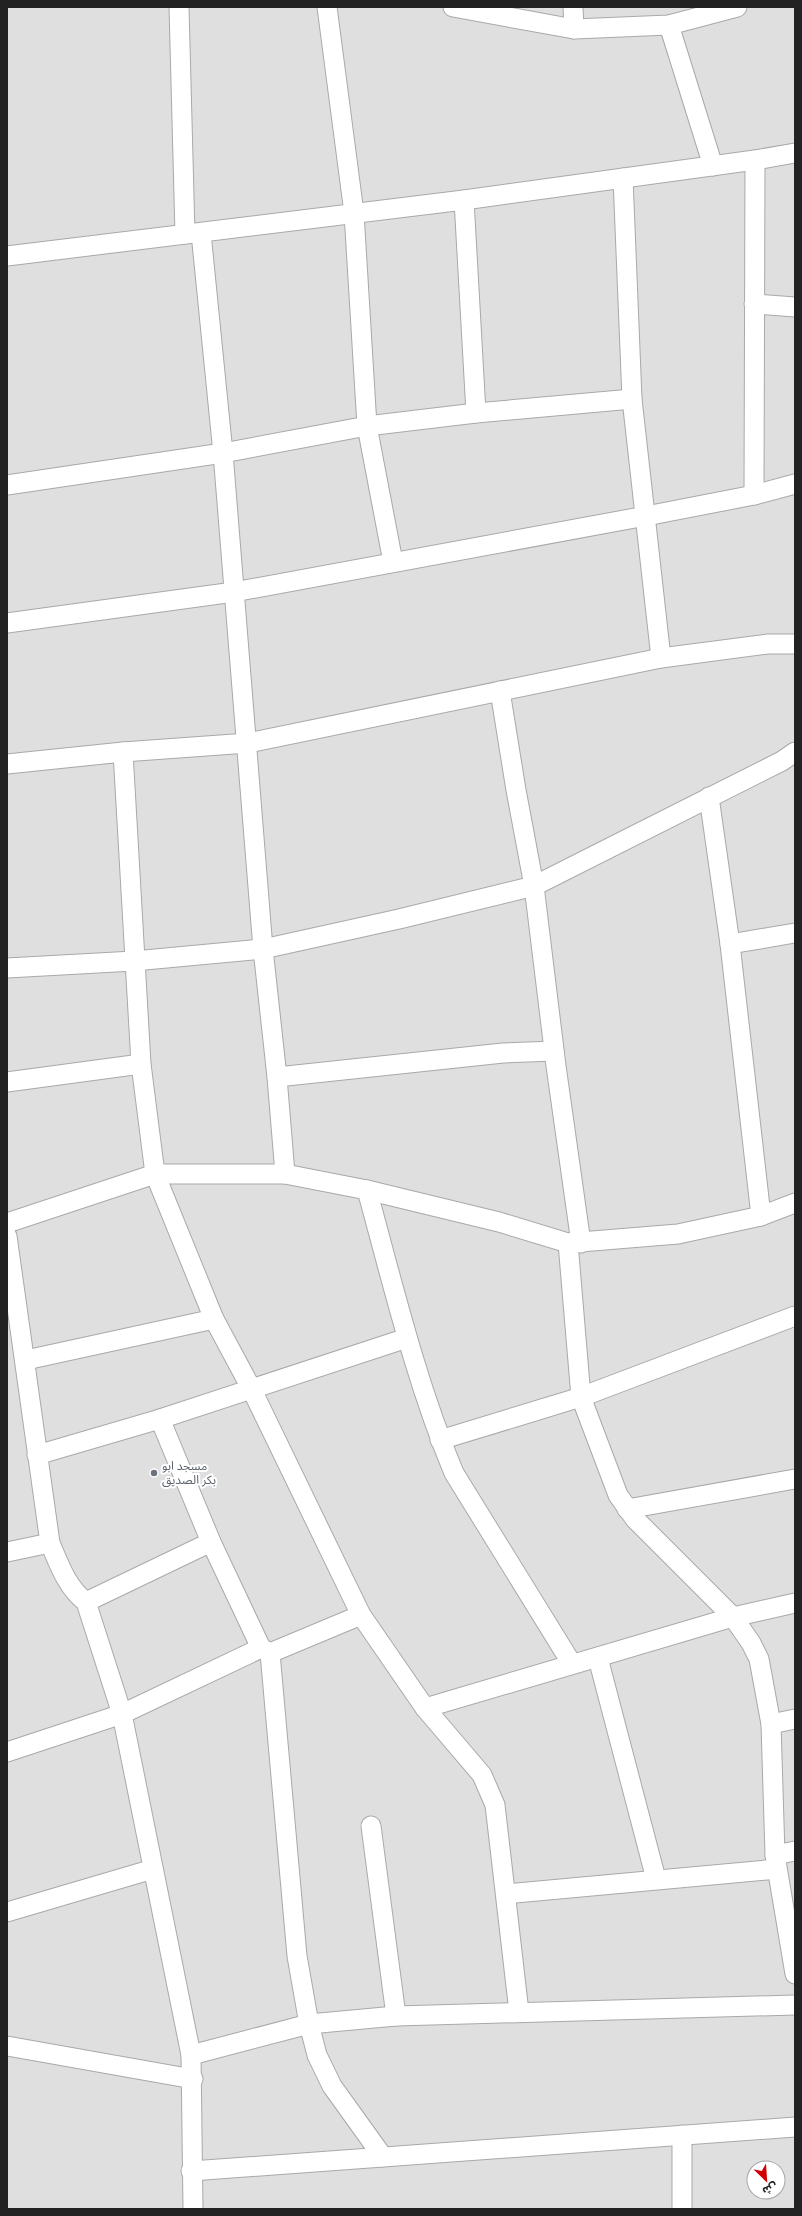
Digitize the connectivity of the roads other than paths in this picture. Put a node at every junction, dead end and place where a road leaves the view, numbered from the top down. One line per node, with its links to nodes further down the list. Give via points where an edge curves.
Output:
1 (179, 7): 14 (street)
2 (327, 7): 13 (street)
3 (453, 7): 7 (street)
4 (573, 7): 7 (street)
5 (737, 7): 6 (street)
6 (669, 25): 7 (street); 10 (street)
7 (574, 29)
8 (795, 153): 9 (street)
9 (755, 160): 10 (street); 16 (street)
10 (713, 166): 11 (street)
11 (623, 178): 12 (street); 18 (street)
12 (464, 200): 13 (street); 19 (street)
13 (354, 213): 14 (street); 20 (street)
14 (193, 234): 15 (street); 21 (street)
15 (7, 256)
16 (754, 304): 17 (street); 24 (street)
17 (795, 307)
18 (632, 399): 19 (street); 25 (street)
19 (476, 413): 20 (street)
20 (367, 426): 21 (street); 26 (street)
21 (223, 453): 23 (street); 27 (street)
22 (795, 484): 24 (street)
23 (7, 485)
24 (754, 495): 25 (street)
25 (646, 516): 26 (street); 30 (street)
26 (393, 562): 27 (street)
27 (234, 592): 28 (street); 32 (street)
28 (7, 623)
29 (795, 644): 30 (street, via 768,644)
30 (661, 658): 31 (street)
31 (500, 691): 32 (street); 37 (street)
32 (248, 742): 33 (street); 40 (street)
33 (123, 752): 35 (street); 41 (street)
34 (795, 752): 36 (street)
35 (7, 764)
36 (709, 797): 37 (street); 39 (street)
37 (534, 886): 40 (street); 43 (street)
38 (795, 933): 39 (street)
39 (730, 944): 51 (street)
40 (263, 949): 41 (street); 45 (street)
41 (134, 961): 42 (street); 44 (street)
42 (7, 968)
43 (554, 1051): 45 (street, via 503,1053); 54 (street)
44 (141, 1064): 46 (street); 47 (street)
45 (277, 1076): 48 (street)
46 (7, 1082)
47 (155, 1174): 48 (street); 52 (street); 56 (street)
48 (285, 1174): 49 (street)
49 (367, 1190): 54 (street); 57 (street)
50 (795, 1203): 51 (street)
51 (761, 1216): 54 (street, via 678,1234)
52 (7, 1223)
53 (7, 1236): 58 (street)
54 (574, 1243): 60 (street)
55 (795, 1316): 60 (street)
56 (214, 1319): 58 (street); 59 (street)
57 (407, 1338): 59 (street); 62 (street)
58 (26, 1360): 63 (street)
59 (250, 1388): 61 (street); 71 (street)
60 (581, 1397): 62 (street); 65 (street, via 618,1495)
61 (160, 1419): 63 (street); 66 (street)
62 (440, 1440): 75 (street, via 454,1473)
63 (38, 1455): 67 (street)
64 (795, 1479): 65 (street)
65 (627, 1509): 72 (street)
66 (210, 1542): 69 (street); 73 (street)
67 (50, 1543): 68 (street); 69 (street, via 64,1576 79,1598)
68 (7, 1552)
69 (86, 1602): 77 (street)
70 (795, 1603): 72 (street)
71 (361, 1615): 73 (street); 76 (street)
72 (733, 1617): 74 (street); 79 (street, via 751,1643 758,1659)
73 (266, 1650): 77 (street, via 195,1678); 92 (street, via 297,1956)
74 (598, 1658): 75 (street); 85 (street)
75 (572, 1664): 76 (street)
76 (425, 1708): 86 (street, via 482,1775 490,1791 495,1804)
77 (122, 1714): 80 (street); 84 (street)
78 (795, 1719): 79 (street)
79 (771, 1724): 83 (street)
80 (7, 1752)
81 (371, 1826): 91 (street)
82 (795, 1851): 83 (street)
83 (776, 1862): 85 (street); 88 (street)
84 (154, 1869): 87 (street); 94 (street)
85 (656, 1879): 86 (street)
86 (506, 1894): 90 (street)
87 (7, 1912)
88 (795, 1974)
89 (795, 2005): 90 (street)
90 (519, 2012): 91 (street)
91 (396, 2016): 92 (street)
92 (309, 2024): 94 (street); 98 (street, via 318,2055 332,2086)
93 (7, 2046): 95 (street)
94 (191, 2055): 95 (street)
95 (193, 2079): 99 (street)
96 (795, 2127): 97 (street)
97 (682, 2135): 98 (street); 101 (street)
98 (383, 2157): 99 (street)
99 (191, 2171): 100 (street)
100 (193, 2209)
101 (682, 2209)

